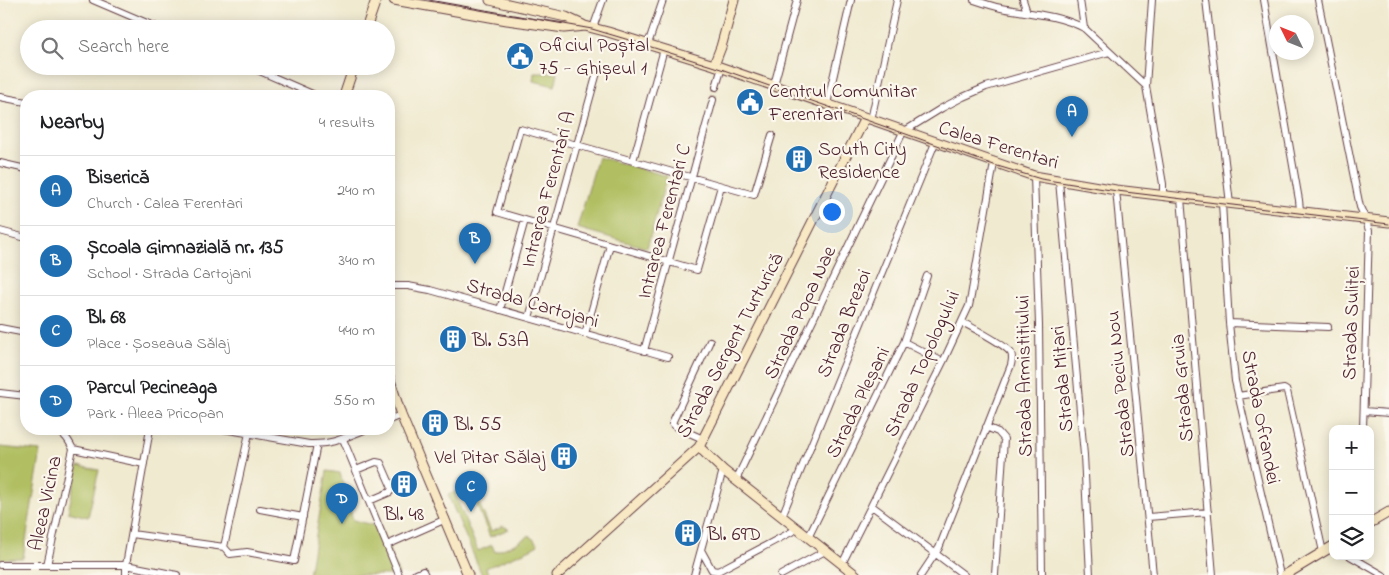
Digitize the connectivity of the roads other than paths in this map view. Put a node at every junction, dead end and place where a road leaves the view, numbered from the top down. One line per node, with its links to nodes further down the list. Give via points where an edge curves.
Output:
1 (93, 0): 20 (street)
2 (376, 0): 21 (street)
3 (394, 0): 22 (street, Calea Ferentari, via 564,28)
4 (490, 0): 18 (street, Calea Ferentari)
5 (603, 0): 22 (street)
6 (663, 0): 24 (street)
7 (734, 0): 27 (street)
8 (797, 0): 31 (street)
9 (851, 0): 39 (street)
10 (897, 0): 40 (street, Strada Sergent Turturică)
11 (974, 0): 19 (street)
12 (1023, 0): 19 (street)
13 (1080, 0): 23 (street)
14 (1152, 0): 32 (street)
15 (1206, 0): 56 (street, Strada Ofrandei)
16 (1264, 0): 57 (street)
17 (1318, 0): 58 (street, Strada Suliței, via 1360,207)
18 (524, 3): 22 (street, Calea Ferentari)
19 (1027, 12): 23 (street)
20 (140, 20)
21 (369, 20)
22 (589, 27): 24 (street, Calea Ferentari)
23 (1084, 28): 26 (street)
24 (648, 44): 25 (street, Calea Ferentari)
25 (664, 48): 27 (street, Calea Ferentari); 45 (street)
26 (1109, 52): 32 (street); 41 (street, via 986,86)
27 (718, 66): 31 (street, Calea Ferentari); 33 (street)
28 (598, 68): 44 (street, Intrarea Ferentari A)
29 (269, 75): 34 (street)
30 (351, 75): 35 (street)
31 (774, 85): 39 (street, Calea Ferentari)
32 (1146, 86): 54 (street)
33 (716, 87)
34 (303, 90)
35 (346, 90)
36 (0, 97): 38 (street)
37 (713, 100): 50 (street, Intrarea Ferentari C)
38 (20, 101)
39 (828, 104): 40 (street, Calea Ferentari)
40 (868, 118): 41 (street, Calea Ferentari); 97 (street, Strada Sergent Turturică)
41 (904, 131): 43 (street, Calea Ferentari); 103 (street, Strada Popa Nae)
42 (772, 134): 52 (street, via 754,195)
43 (935, 143): 47 (street, Calea Ferentari); 109 (street, Strada Brezoi)
44 (576, 145): 45 (street); 59 (street, via 520,129 497,212); 61 (street, Intrarea Ferentari A)
45 (633, 161): 50 (street)
46 (0, 163): 48 (street)
47 (994, 163): 49 (street, Calea Ferentari); 70 (street, Strada Topologului, via 971,296)
48 (20, 168)
49 (1034, 176): 51 (street, Calea Ferentari); 143 (street, Strada Armistițiului, via 1040,325)
50 (691, 177): 52 (street); 65 (street, Intrarea Ferentari C)
51 (1059, 181): 53 (street, Calea Ferentari); 144 (street, Strada Mițari, via 1084,454)
52 (721, 186): 65 (street, via 697,270)
53 (1116, 190): 54 (street, Calea Ferentari); 111 (street, Strada Peciu Nou)
54 (1164, 196): 55 (street, Calea Ferentari)
55 (1181, 198): 56 (street, Calea Ferentari); 107 (street, Strada Gruia)
56 (1226, 203): 57 (street, Calea Ferentari); 71 (street, Strada Ofrandei)
57 (1300, 210): 58 (street, Calea Ferentari)
58 (1366, 219): 60 (street, Calea Ferentari); 85 (street, Strada Suliței, via 1369,231)
59 (525, 220): 61 (street); 68 (street)
60 (1389, 222)
61 (553, 228): 64 (street); 69 (street, Intrarea Ferentari A)
62 (0, 231): 63 (street)
63 (20, 236)
64 (610, 245): 65 (street); 75 (street)
65 (668, 262): 78 (street, Intrarea Ferentari C)
66 (927, 276): 77 (street, Strada Pleșani)
67 (395, 286): 68 (street, Strada Cartojani, via 424,288)
68 (500, 310): 69 (street, Strada Cartojani)
69 (528, 318): 75 (street, Strada Cartojani)
70 (962, 322): 80 (street, Strada Topologului); 90 (street, via 1012,354 1012,365)
71 (1229, 323): 72 (street); 84 (street, Strada Ofrandei)
72 (1328, 327)
73 (0, 328): 74 (street)
74 (20, 332)
75 (585, 334): 78 (street, Strada Cartojani)
76 (710, 341): 97 (street, via 672,423)
77 (904, 342): 80 (street); 116 (street, Strada Pleșani)
78 (644, 350): 79 (street, Strada Cartojani)
79 (668, 357)
80 (943, 362): 105 (street, Strada Topologului)
81 (0, 393): 82 (street)
82 (20, 395)
83 (395, 396): 87 (street)
84 (1238, 396): 122 (street, via 1287,391); 147 (street, Strada Ofrandei)
85 (1364, 412): 86 (street); 89 (street, Strada Suliței)
86 (1389, 413)
87 (401, 415): 88 (street); 112 (street)
88 (395, 418)
89 (1363, 425)
90 (986, 427): 123 (street); 142 (street, via 1004,439)
91 (65, 435): 99 (street, Aleea Vicina)
92 (149, 435): 100 (street)
93 (249, 435): 118 (street)
94 (256, 435): 98 (street)
95 (352, 435): 96 (street)
96 (343, 439): 98 (street); 101 (street)
97 (701, 443): 102 (street); 137 (street, Strada Sergent Turturică)
98 (317, 444): 110 (street)
99 (73, 448): 100 (street, Aleea Vicina); 127 (street, Aleea Vicina)
100 (144, 464): 115 (street)
101 (356, 470): 104 (street); 104 (street, via 379,462 392,488)
102 (723, 470): 103 (street); 120 (street)
103 (736, 480): 109 (street)
104 (369, 501): 117 (street)
105 (872, 506): 123 (street); 125 (street, Strada Topologului)
106 (260, 509): 110 (street)
107 (1208, 512): 111 (street); 146 (street, Strada Gruia)
108 (1389, 512): 113 (street)
109 (782, 516): 114 (street)
110 (303, 517): 118 (street, via 294,561 247,552 230,554)
111 (1148, 517): 145 (street, Strada Peciu Nou)
112 (446, 519): 117 (street); 136 (street)
113 (1374, 521)
114 (797, 529): 116 (street); 120 (street, via 718,570 712,570)
115 (132, 534): 118 (street); 128 (street)
116 (808, 538): 121 (street)
117 (387, 545): 133 (street)
118 (224, 547)
119 (1329, 548): 122 (street)
120 (701, 550): 138 (street)
121 (826, 551): 125 (street); 139 (street)
122 (1323, 552): 129 (street)
123 (936, 554): 140 (street); 141 (street)
124 (1357, 560): 148 (street)
125 (842, 564): 130 (street)
126 (0, 565): 127 (street)
127 (47, 565): 128 (street)
128 (126, 565): 131 (street); 132 (street)
129 (1292, 573)
130 (853, 574)
131 (126, 575)
132 (177, 575)
133 (399, 575)
134 (414, 575): 135 (street, via 423,571)
135 (425, 575)
136 (468, 575)
137 (556, 575)
138 (694, 575)
139 (781, 575)
140 (920, 575)
141 (964, 575)
142 (995, 575)
143 (1042, 575)
144 (1090, 575)
145 (1154, 575)
146 (1213, 575)
147 (1280, 575)
148 (1383, 575)

